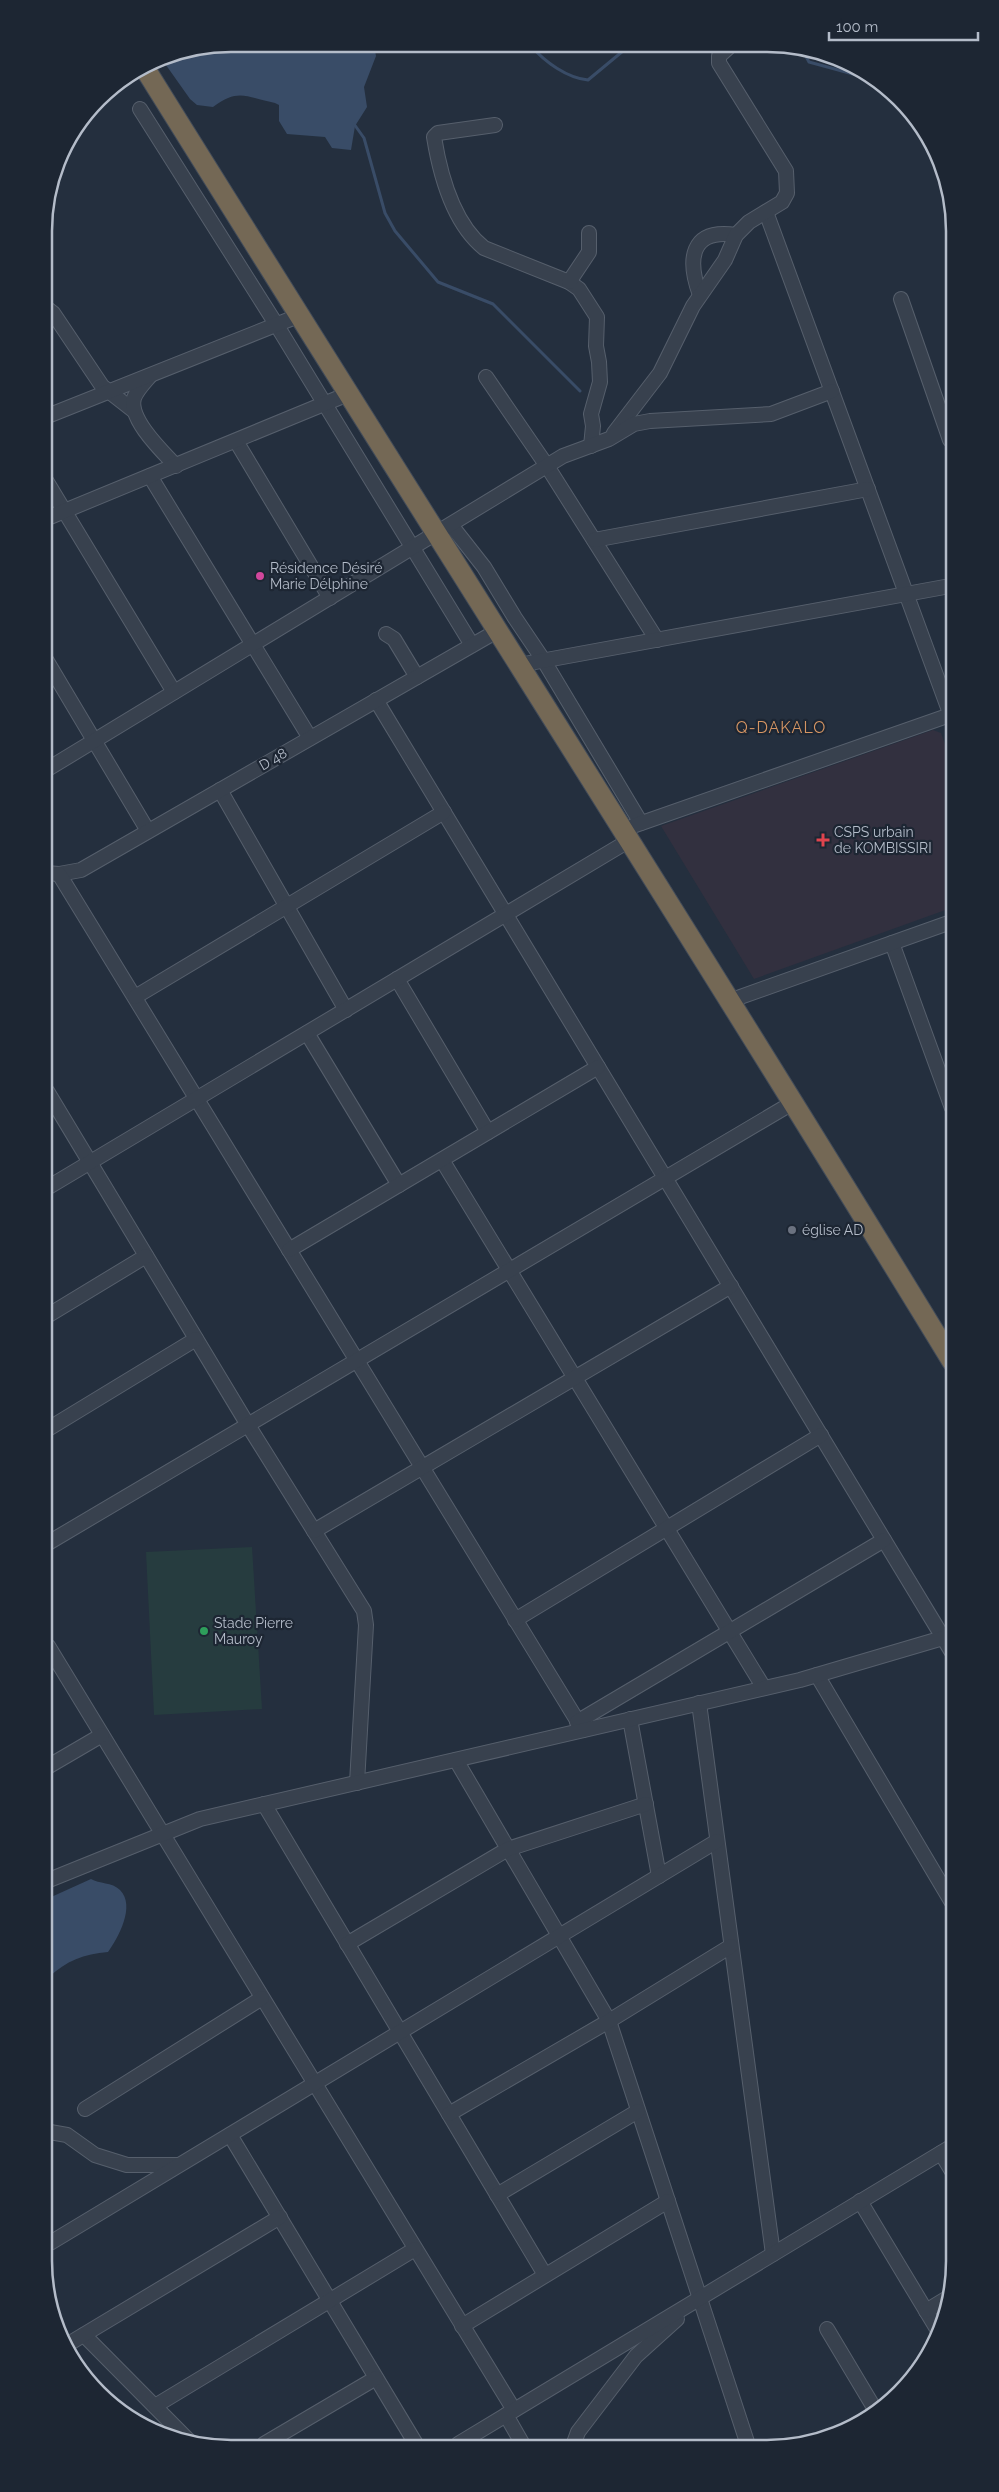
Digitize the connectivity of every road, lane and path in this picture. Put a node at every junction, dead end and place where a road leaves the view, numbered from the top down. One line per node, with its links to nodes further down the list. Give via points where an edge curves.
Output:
1 (723, 52): 5 (street, via 718,56 719,63 786,171 785,198)
2 (147, 73): 12 (highway)
3 (140, 109): 13 (street)
4 (495, 125): 8 (street, via 438,133 434,137 442,172 461,220 473,239 484,248)
5 (766, 212): 7 (street, via 749,222); 17 (street)
6 (589, 233): 8 (street, via 589,252)
7 (736, 236): 9 (street, via 725,260); 9 (street, via 706,236 698,244 693,263)
8 (569, 282): 25 (street, via 579,289 597,317 600,382 590,414 593,426)
9 (700, 295): 23 (street, via 660,373)
10 (901, 299): 22 (street)
11 (52, 312): 16 (street)
12 (298, 316): 13 (street); 18 (highway)
13 (276, 324): 14 (street); 19 (street)
14 (152, 374): 16 (street); 20 (street, via 139,389)
15 (486, 377): 27 (street)
16 (107, 391): 20 (street); 21 (street)
17 (832, 391): 23 (street, via 772,414 650,421 634,424); 29 (street)
18 (348, 394): 19 (street); 33 (highway)
19 (325, 404): 24 (street); 35 (street)
20 (134, 410): 26 (street, via 154,443)
21 (52, 414)
22 (946, 428)
23 (609, 439): 25 (street)
24 (236, 441): 26 (street); 38 (street)
25 (591, 446): 27 (street)
26 (176, 466): 28 (street)
27 (547, 466): 33 (street); 34 (street)
28 (150, 476): 31 (street); 42 (street)
29 (868, 489): 34 (street); 37 (street)
30 (52, 490): 31 (street)
31 (65, 511): 32 (street); 48 (street)
32 (52, 516)
33 (443, 529): 35 (street); 39 (highway); 44 (street, via 484,567)
34 (594, 540): 41 (street)
35 (413, 548): 38 (street); 43 (street)
36 (946, 587): 37 (street)
37 (907, 594): 41 (street); 50 (street)
38 (330, 598): 42 (street)
39 (497, 631): 43 (street, D 48); 45 (highway)
40 (386, 634): 47 (street, via 394,639)
41 (657, 640): 44 (street)
42 (252, 645): 48 (street); 52 (street)
43 (472, 645): 47 (street, D 48)
44 (544, 660): 45 (street); 58 (street)
45 (519, 665): 58 (highway)
46 (52, 670): 53 (street)
47 (417, 677): 49 (street, D 48)
48 (174, 692): 53 (street)
49 (376, 700): 52 (street, D 48); 56 (street)
50 (946, 703)
51 (946, 715): 58 (street)
52 (310, 738): 55 (street, D 48)
53 (94, 741): 54 (street); 57 (street)
54 (52, 766)
55 (220, 790): 57 (street, D 48); 60 (street)
56 (444, 812): 60 (street); 61 (street)
57 (148, 831): 59 (street, D 48, via 81,870)
58 (631, 831): 61 (street); 66 (highway)
59 (53, 874): 65 (street)
60 (287, 906): 65 (street); 67 (street)
61 (506, 914): 64 (street); 69 (street)
62 (946, 924): 63 (street)
63 (892, 943): 66 (street); 70 (street)
64 (398, 979): 67 (street); 74 (street)
65 (135, 998): 72 (street)
66 (730, 1001): 73 (highway)
67 (346, 1010): 68 (street)
68 (308, 1033): 72 (street); 79 (street)
69 (598, 1067): 74 (street); 77 (street)
70 (946, 1092)
71 (52, 1099): 76 (street)
72 (197, 1099): 76 (street); 80 (street)
73 (794, 1102): 77 (street); 86 (highway)
74 (488, 1132): 75 (street)
75 (442, 1160): 79 (street); 82 (street)
76 (90, 1163): 78 (street); 81 (street)
77 (665, 1178): 82 (street); 83 (street)
78 (52, 1185)
79 (399, 1185): 80 (street)
80 (289, 1250): 87 (street)
81 (146, 1256): 84 (street); 85 (street)
82 (509, 1271): 87 (street); 88 (street)
83 (731, 1286): 88 (street); 91 (street)
84 (52, 1313)
85 (196, 1339): 89 (street); 90 (street)
86 (946, 1351)
87 (357, 1361): 89 (street); 92 (street)
88 (575, 1378): 92 (street); 93 (street)
89 (248, 1425): 94 (street); 96 (street)
90 (52, 1427)
91 (821, 1435): 93 (street); 95 (street)
92 (422, 1468): 94 (street); 97 (street)
93 (667, 1528): 97 (street); 98 (street)
94 (314, 1531): 110 (street, via 364,1611 366,1625)
95 (884, 1540): 98 (street); 99 (street)
96 (52, 1541)
97 (515, 1620): 106 (street)
98 (730, 1632): 103 (street); 106 (street)
99 (946, 1634)
100 (946, 1638): 102 (street)
101 (52, 1656): 107 (street)
102 (818, 1675): 103 (street); 118 (street)
103 (764, 1688): 104 (street)
104 (699, 1703): 105 (street); 114 (street)
105 (630, 1719): 106 (street); 112 (street)
106 (580, 1726): 108 (street)
107 (102, 1735): 109 (street); 113 (street)
108 (456, 1760): 110 (street); 115 (street)
109 (52, 1764)
110 (357, 1783): 111 (street)
111 (264, 1804): 113 (street, via 200,1819); 120 (street)
112 (646, 1804): 115 (street); 116 (street)
113 (162, 1835): 117 (street); 122 (street)
114 (717, 1841): 116 (street); 121 (street)
115 (508, 1849): 119 (street); 120 (street)
116 (659, 1876): 119 (street)
117 (52, 1879)
118 (946, 1892)
119 (559, 1936): 123 (street); 124 (street)
120 (347, 1944): 124 (street)
121 (731, 1946): 123 (street); 141 (street)
122 (262, 1998): 125 (street); 126 (street)
123 (609, 2021): 127 (street); 128 (street)
124 (400, 2032): 125 (street); 128 (street)
125 (314, 2084): 130 (street); 140 (street)
126 (85, 2108)
127 (638, 2111): 135 (street); 136 (street)
128 (449, 2114): 135 (street)
129 (52, 2132): 134 (street, via 67,2135 95,2155 127,2165)
130 (230, 2135): 134 (street); 138 (street)
131 (946, 2150): 132 (street)
132 (941, 2153): 133 (street); 137 (street)
133 (946, 2161)
134 (180, 2165): 139 (street)
135 (497, 2195): 142 (street)
136 (668, 2201): 142 (street); 143 (street)
137 (860, 2201): 141 (street); 146 (street)
138 (280, 2217): 144 (street); 150 (street)
139 (52, 2242)
140 (415, 2248): 144 (street); 148 (street)
141 (772, 2254): 143 (street)
142 (545, 2276): 148 (street)
143 (700, 2298): 155 (street); 161 (street, via 636,2356); 162 (street)
144 (330, 2300): 152 (street); 153 (street)
145 (941, 2302): 146 (street)
146 (926, 2311): 147 (street)
147 (934, 2325)
148 (462, 2326): 155 (street)
149 (827, 2329): 154 (street)
150 (84, 2334): 151 (street); 153 (street)
151 (72, 2342)
152 (376, 2378): 157 (street); 158 (street)
153 (155, 2406): 156 (street)
154 (873, 2406)
155 (510, 2412): 159 (street); 160 (street)
156 (179, 2431)
157 (271, 2440)
158 (414, 2440)
159 (464, 2440)
160 (521, 2440)
161 (575, 2440)
162 (746, 2440)

